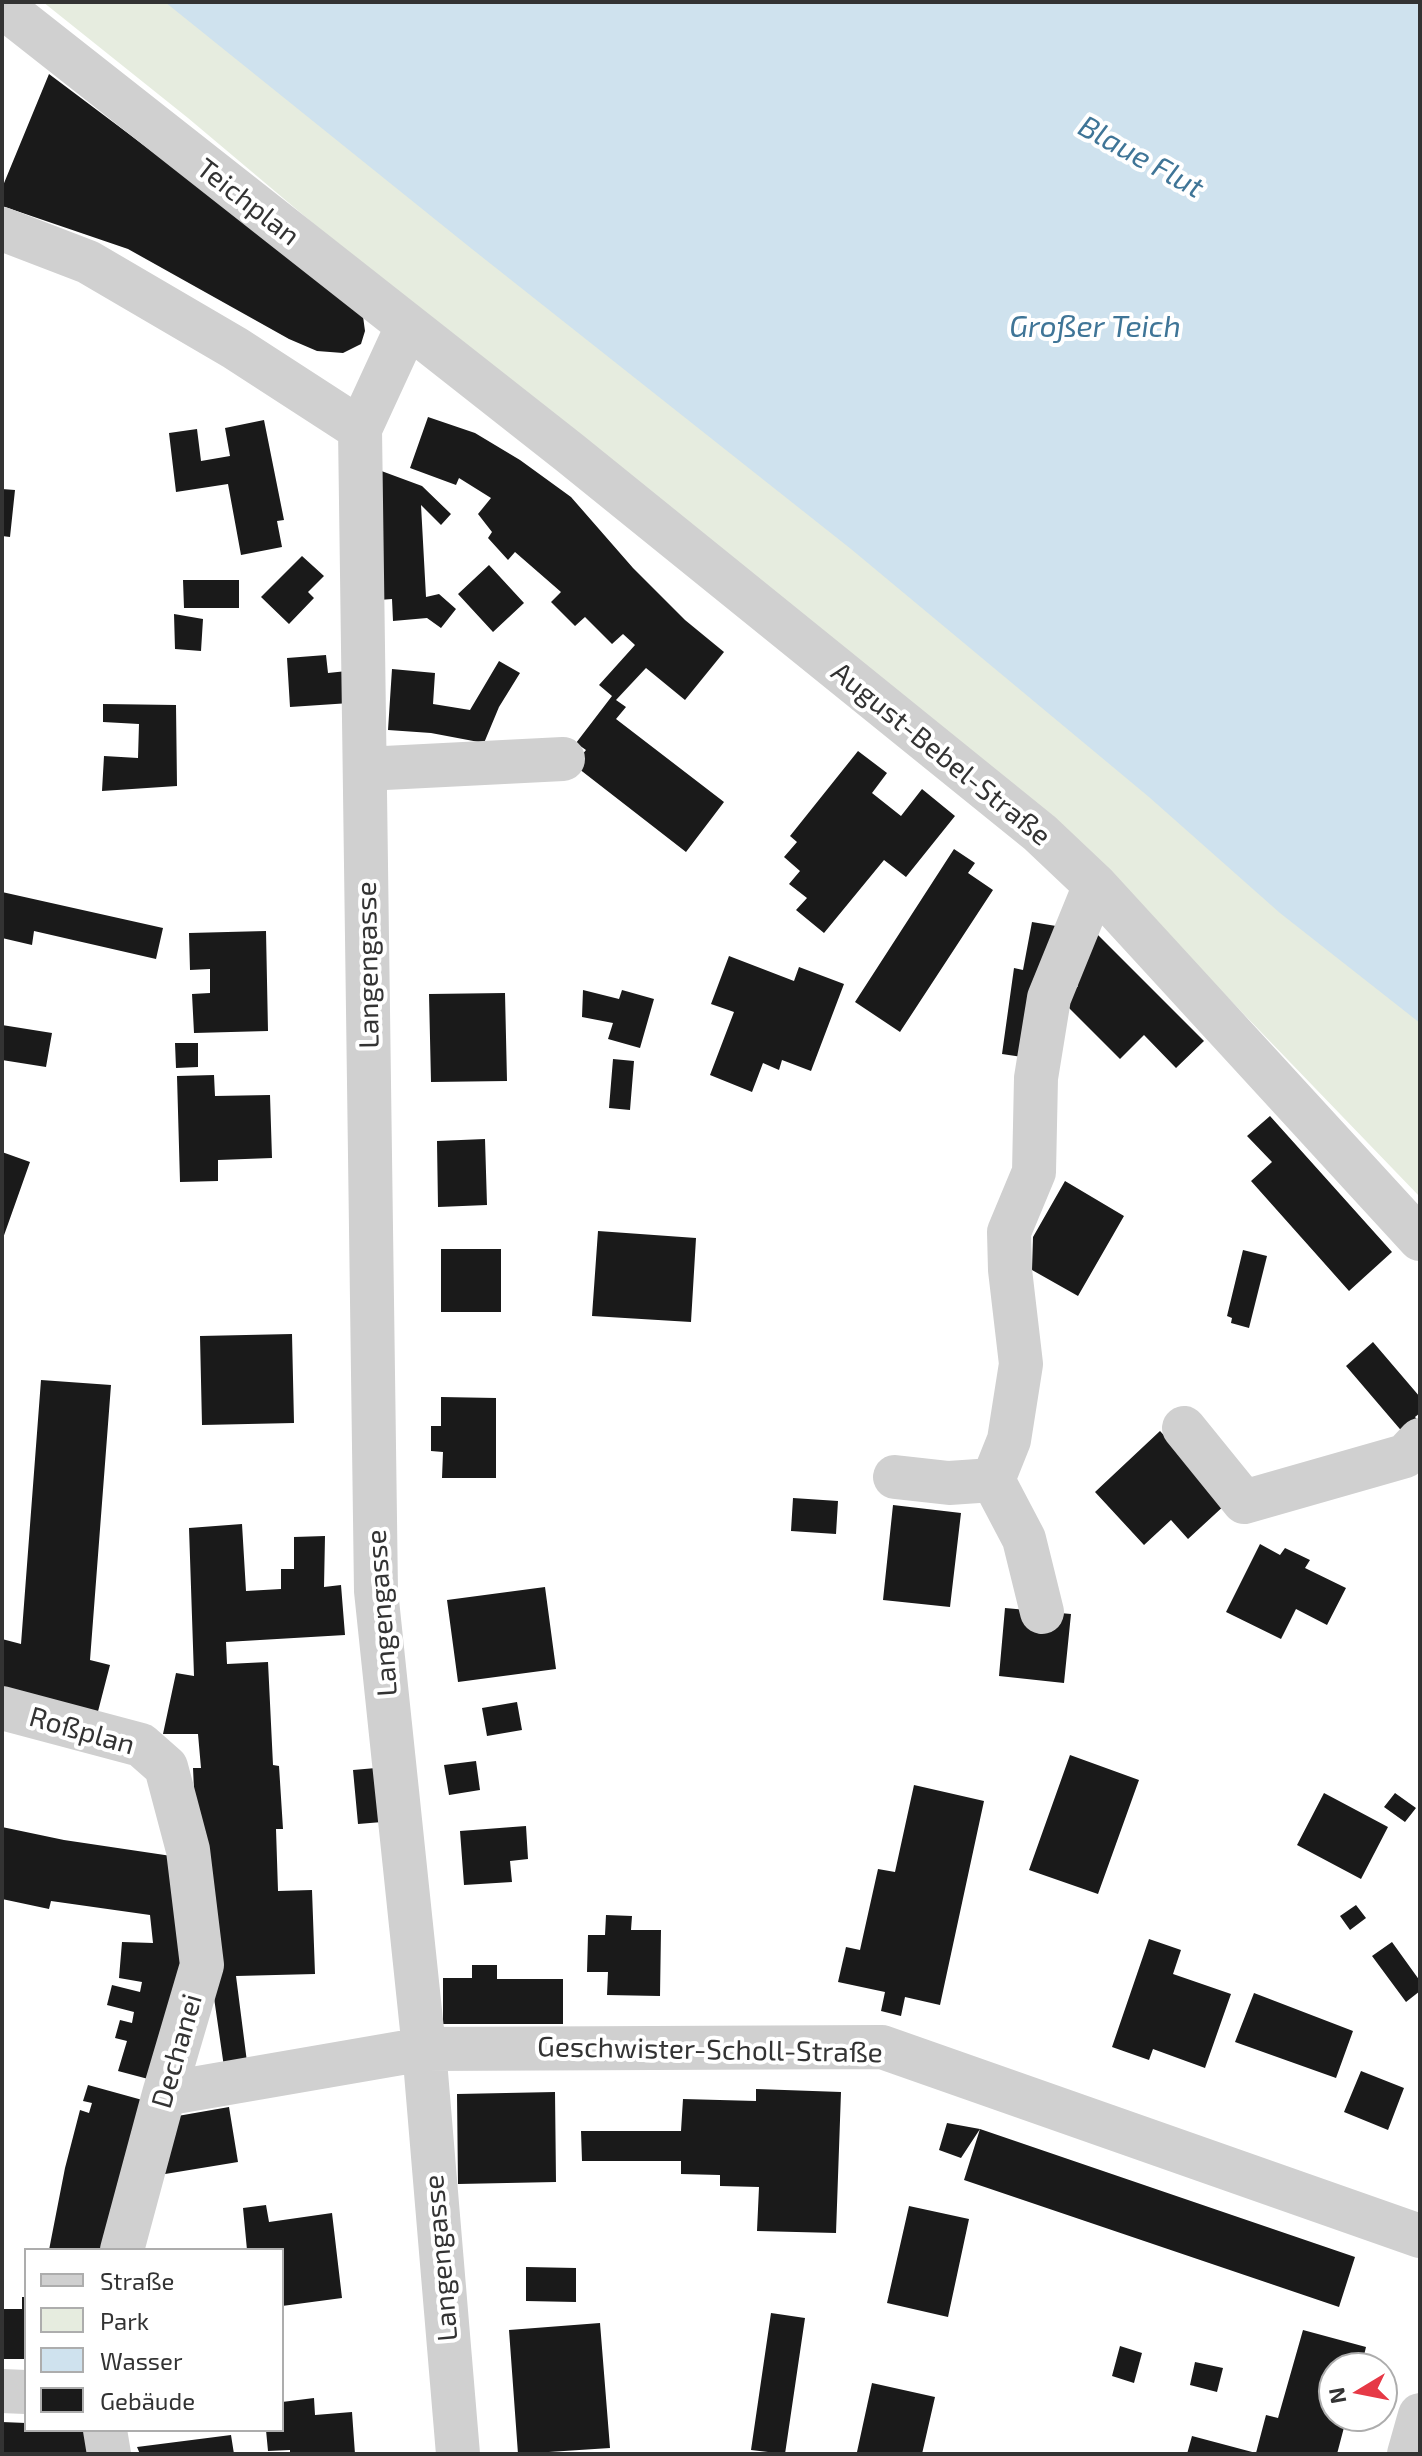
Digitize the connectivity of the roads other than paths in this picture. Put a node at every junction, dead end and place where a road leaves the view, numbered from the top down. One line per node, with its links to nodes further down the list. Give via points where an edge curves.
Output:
1 (2, 6): 3 (street, Teichplan)
2 (2, 229): 4 (street, via 88,262)
3 (407, 327): 4 (street); 7 (street, August-Bebel-Straße, via 1027,823)
4 (360, 429): 6 (street)
5 (563, 759): 6 (street)
6 (365, 769): 16 (street, Langengasse, via 376,1591)
7 (1095, 885): 8 (street, August-Bebel-Straße); 12 (street, via 1049,998 1036,1078 1034,1172 1009,1232 1021,1364 1009,1440)
8 (1420, 1239)
9 (1184, 1428): 10 (street, via 1244,1502 1405,1456)
10 (1420, 1440)
11 (895, 1477): 12 (street, via 949,1483)
12 (993, 1480): 13 (street, via 1024,1539)
13 (1042, 1612)
14 (2, 1708): 15 (street, Roßplan, via 141,1745 166,1767)
15 (188, 1850): 17 (street, Dechanei, via 202,1965)
16 (424, 2049): 17 (street, Geschwister-Scholl-Straße); 18 (street, Geschwister-Scholl-Straße, via 882,2047); 25 (street, Langengasse)
17 (164, 2094): 19 (street, Dechanei)
18 (1420, 2236)
19 (123, 2248)
20 (2, 2391): 21 (street)
21 (24, 2392)
22 (1420, 2415): 26 (street)
23 (105, 2432): 24 (street)
24 (109, 2454)
25 (458, 2454)
26 (1409, 2454)

